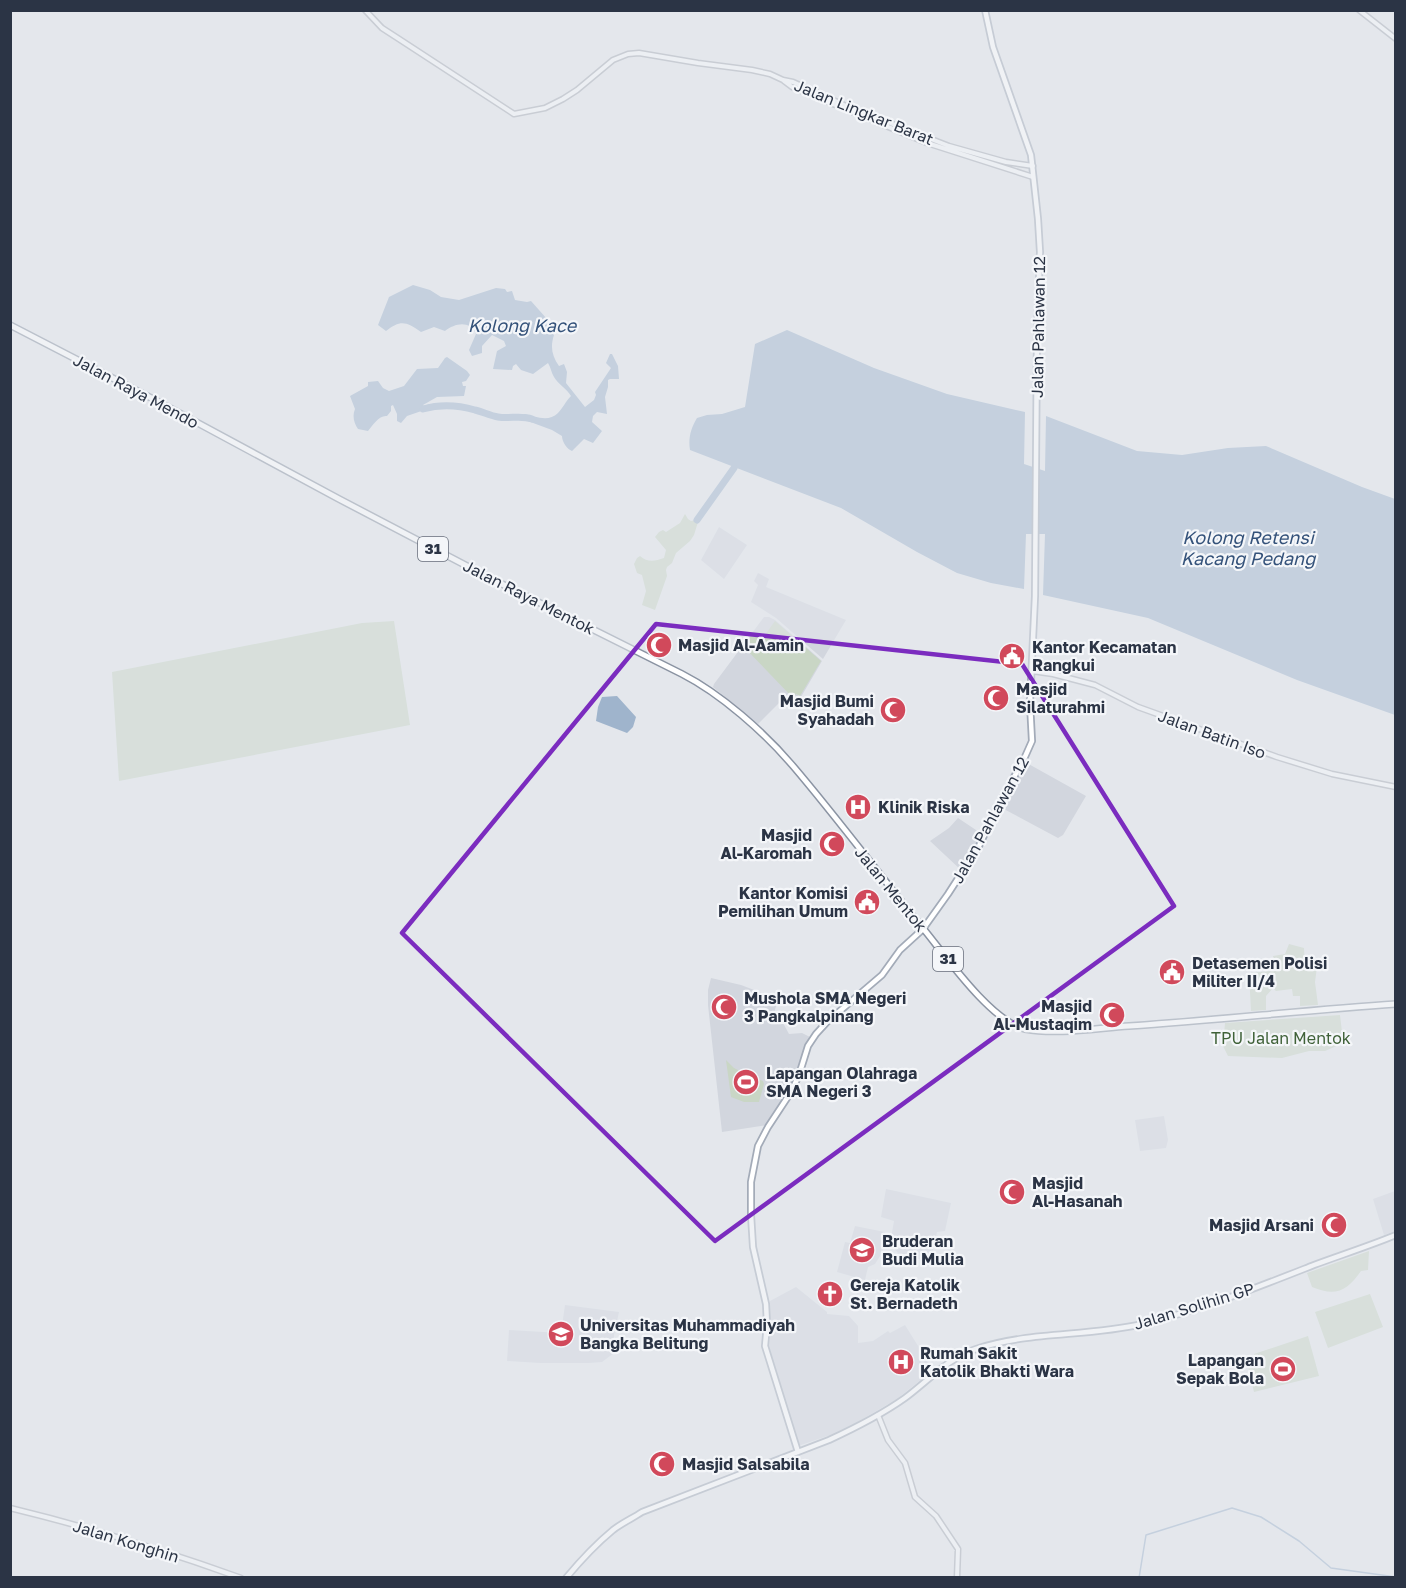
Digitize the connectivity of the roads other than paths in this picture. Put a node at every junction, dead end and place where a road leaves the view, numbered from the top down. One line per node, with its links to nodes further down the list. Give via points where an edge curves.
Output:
1 (365, 10): 5 (street, via 391,34 514,114 544,108 563,99 613,60 639,53 752,70)
2 (985, 10): 6 (main road, Jalan Pahlawan 12, via 993,47)
3 (1359, 10): 4 (street)
4 (1395, 39)
5 (783, 80): 6 (street, Jalan Lingkar Barat, via 949,146); 7 (street, Jalan Lingkar Barat, via 927,143)
6 (1033, 166): 7 (main road, Jalan Pahlawan 12)
7 (1035, 178): 11 (main road, Jalan Pahlawan 12, via 1040,252)
8 (10, 325): 9 (highway, Jalan Raya Mendo / 31)
9 (262, 458): 10 (highway, Jalan Raya Mentok / 31)
10 (605, 636): 13 (highway, Jalan Mentok / 31, via 691,678 741,715 792,764)
11 (1032, 671): 12 (street, Jalan Batin Iso, via 1095,685 1138,707 1277,757); 13 (main road, Jalan Pahlawan 12, via 1029,750 975,854)
12 (1395, 787)
13 (923, 929): 14 (highway, Jalan Mentok / 31, via 989,1006 1010,1023 1025,1029 1106,1028); 17 (main road, Jalan Pahlawan 12, via 900,950 882,975 827,1022 811,1041 794,1086 760,1140 754,1162 751,1236 766,1304 765,1346)
14 (1395, 1004)
15 (1395, 1235): 16 (main road, Jalan Solihin GP, via 1163,1318 1122,1328 1011,1340 976,1349 947,1364)
16 (878, 1415): 17 (main road, Jalan Solihin GP); 21 (street, via 888,1440 905,1463 915,1497 936,1516 958,1549)
17 (798, 1452): 20 (main road, Jalan Solihin GP, via 642,1512 615,1528)
18 (10, 1508): 19 (street, Jalan Konghin)
19 (241, 1578)
20 (566, 1578)
21 (957, 1578)

